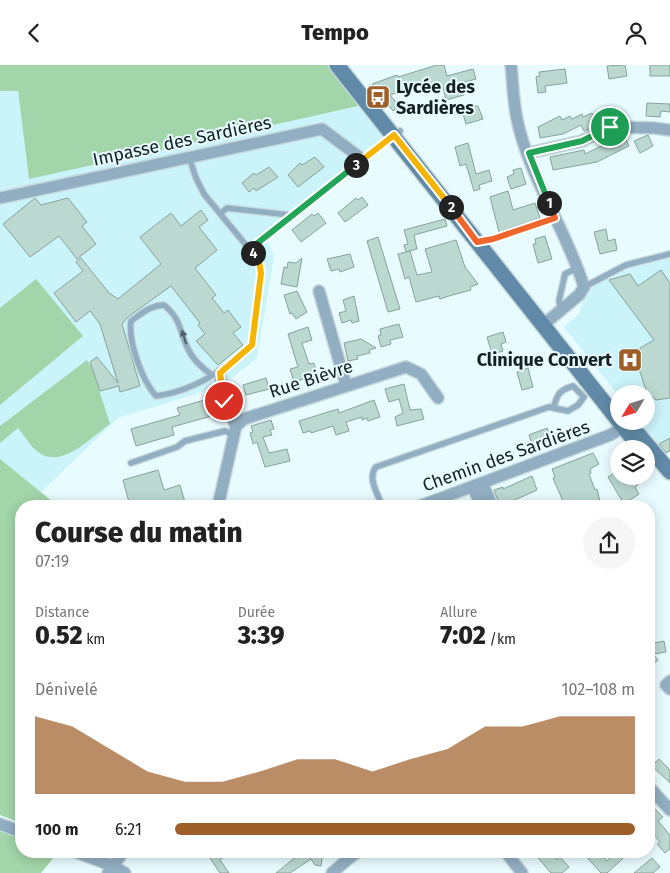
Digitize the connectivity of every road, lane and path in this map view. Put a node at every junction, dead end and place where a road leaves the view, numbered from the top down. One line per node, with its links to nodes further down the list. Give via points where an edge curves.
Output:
1 (337, 65): 5 (main road)
2 (346, 65): 5 (main road)
3 (511, 65): 6 (street, via 517,120)
4 (670, 131): 6 (street, via 610,127 582,141)
5 (397, 133): 8 (lane); 13 (main road)
6 (529, 153): 12 (street)
7 (189, 157): 8 (street, Impasse des Sardières, via 322,129); 9 (street, Impasse des Sardières); 10 (lane, via 200,186)
8 (362, 159): 11 (lane)
9 (0, 198)
10 (221, 213): 11 (lane, via 227,208); 14 (lane)
11 (290, 215): 14 (lane)
12 (555, 218): 13 (lane); 16 (street)
13 (481, 241): 19 (main road)
14 (250, 249): 20 (lane, via 259,261 261,273 252,345)
15 (670, 253): 17 (lane, via 626,265)
16 (580, 273): 17 (street); 19 (lane, via 564,274 559,301)
17 (584, 287): 19 (street)
18 (319, 291): 21 (street)
19 (551, 318): 22 (main road); 24 (main road)
20 (216, 374): 20 (lane, one-way to 20, via 198,364 188,349 180,323 164,305 155,305 131,321 130,330 141,371 156,396 190,387); 26 (street)
21 (346, 385): 23 (street, Rue Bièvre, via 406,367 421,374); 26 (street, Rue Bièvre, via 244,419)
22 (610, 396)
23 (438, 398)
24 (610, 400)
25 (554, 407): 25 (lane, via 568,411 584,397 573,386 562,389 556,396); 35 (lane, via 376,467 372,478)
26 (235, 430): 29 (lane, via 185,441 177,447); 34 (street)
27 (618, 430): 33 (street, Chemin des Sardières)
28 (632, 430): 31 (main road)
29 (131, 463)
30 (655, 466): 32 (main road)
31 (670, 472)
32 (670, 483)
33 (478, 486): 36 (street, Chemin des Sardières); 37 (street); 38 (street)
34 (219, 500)
35 (380, 500)
36 (437, 500)
37 (480, 500)
38 (488, 500)
39 (670, 681): 40 (street, via 666,685)
40 (670, 689)
41 (655, 797): 42 (street)
42 (670, 809)
43 (0, 825): 44 (street)
44 (15, 830)
45 (88, 858): 49 (street)
46 (119, 858): 49 (street)
47 (343, 858): 51 (street)
48 (510, 858): 52 (street)
49 (111, 869): 50 (street)
50 (126, 873)
51 (332, 873)
52 (522, 873)

